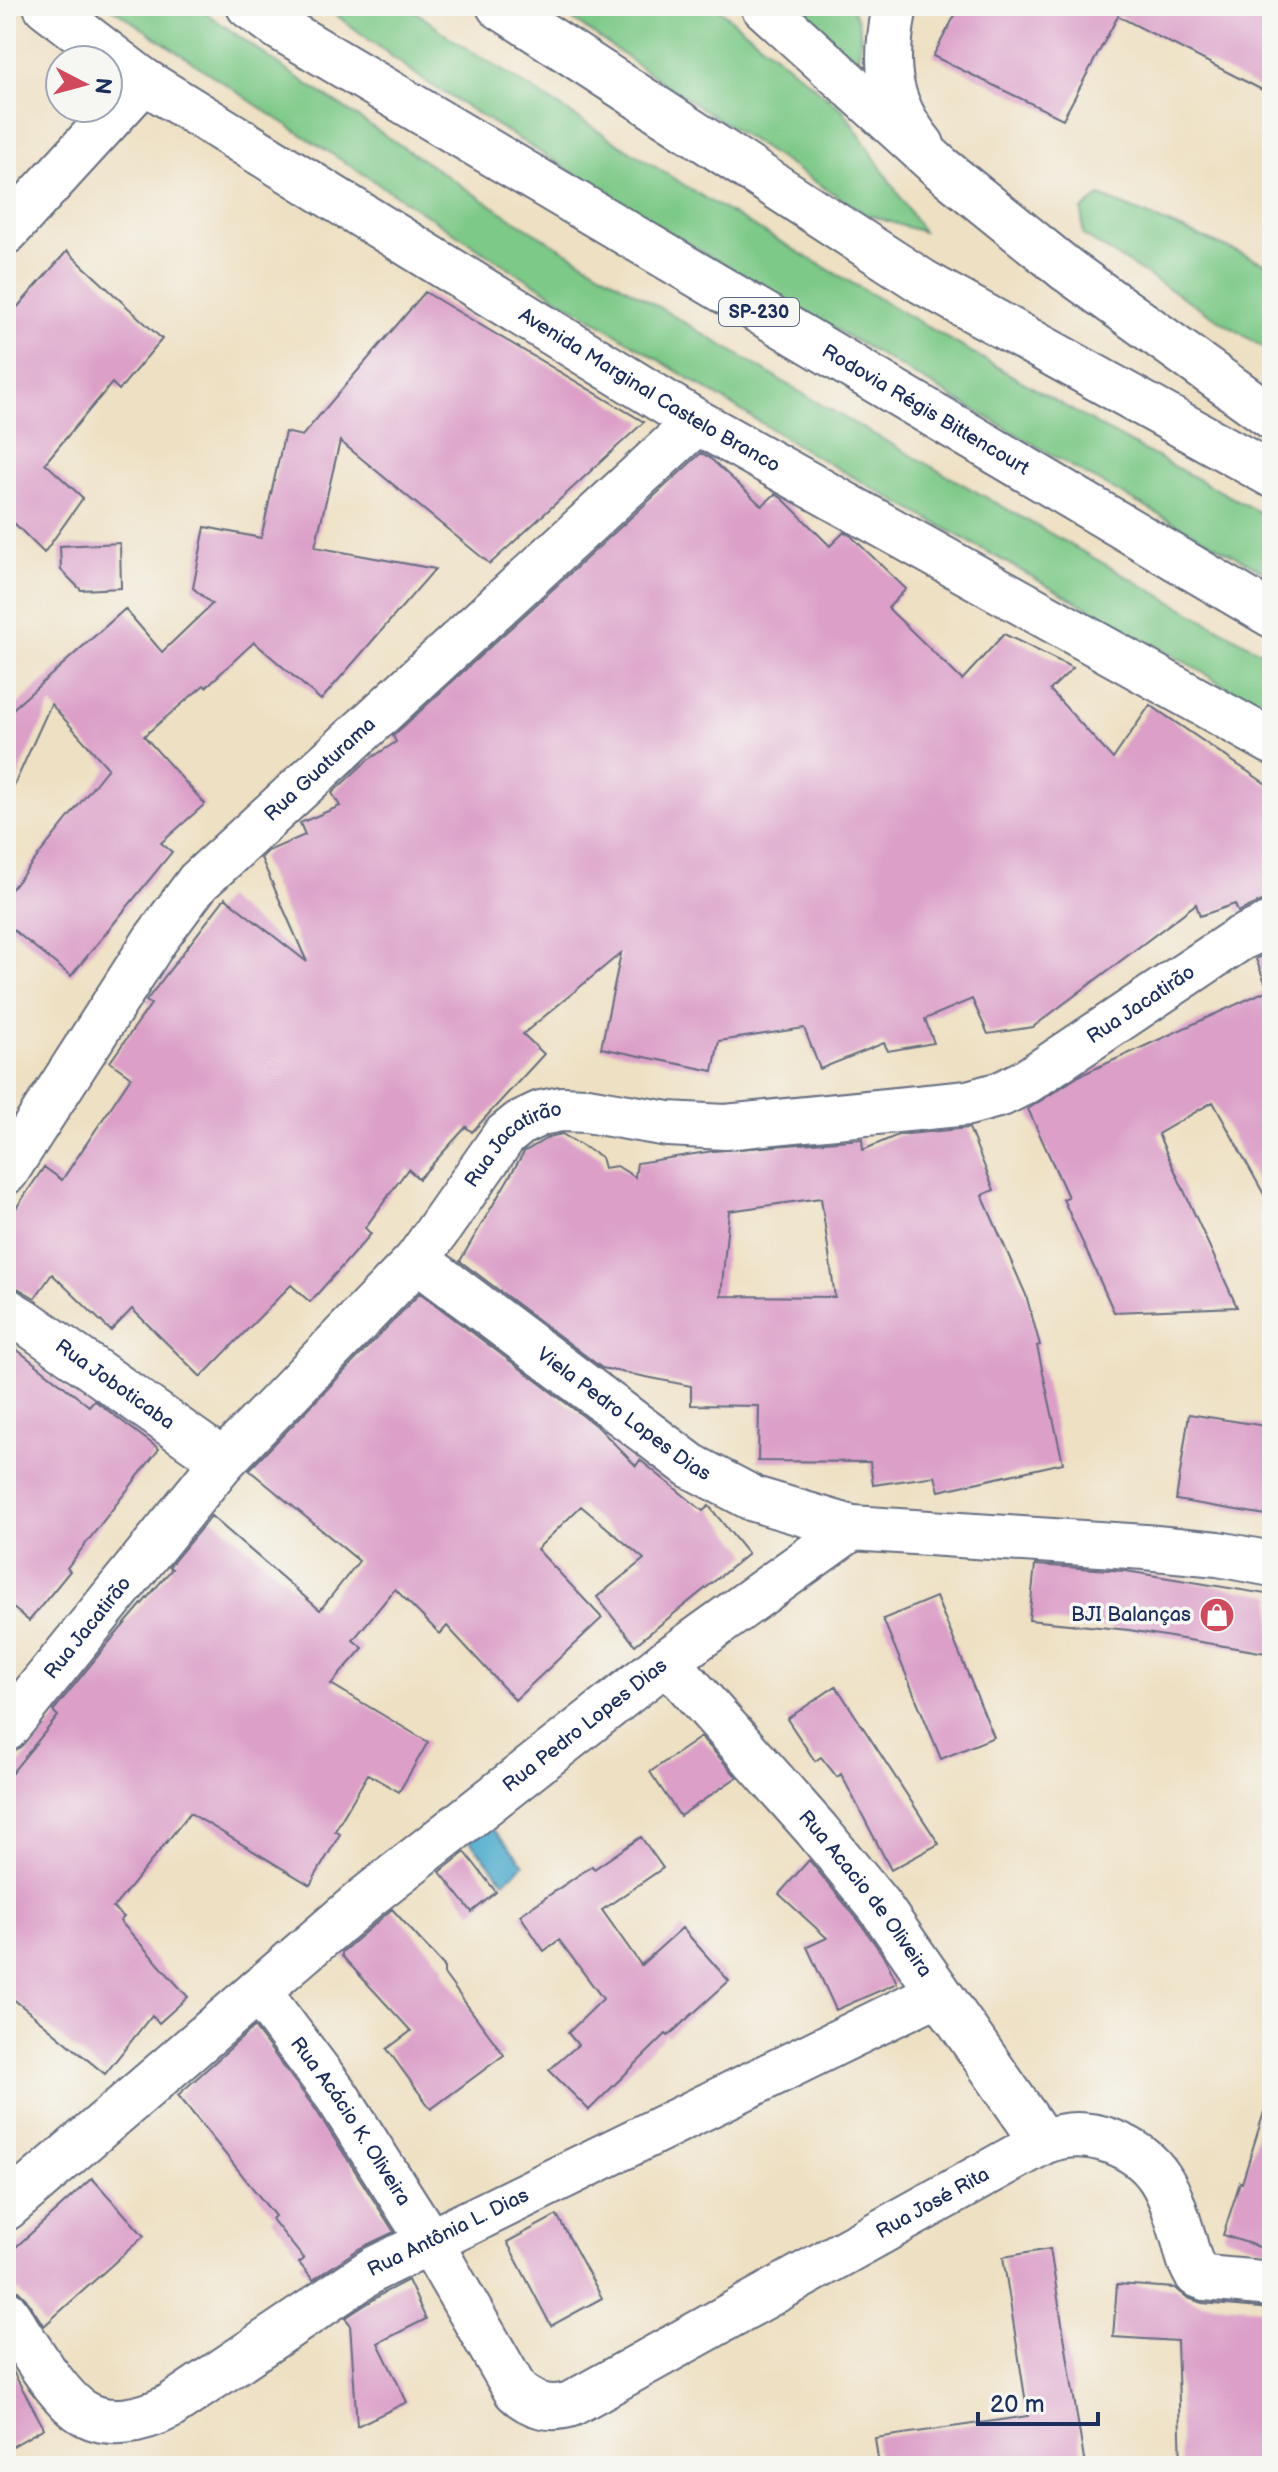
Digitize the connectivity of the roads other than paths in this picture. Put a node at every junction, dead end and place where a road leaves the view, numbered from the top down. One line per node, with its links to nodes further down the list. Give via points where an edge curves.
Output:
1 (46, 6): 6 (main road, Avenida Marginal Castelo Branco)
2 (249, 6): 12 (main road, Rodovia Régis Bittencourt / SP-230)
3 (499, 6): 11 (main road, via 923,282)
4 (763, 6): 7 (main road)
5 (895, 6): 7 (main road, via 891,91 912,133)
6 (144, 81): 8 (main road); 10 (main road, Avenida Marginal Castelo Branco)
7 (941, 168): 9 (main road, via 1066,269)
8 (6, 232)
9 (1272, 417)
10 (697, 422): 13 (main road, Avenida Marginal Castelo Branco); 15 (main road, Rua Guaturama, via 198,882)
11 (1272, 475)
12 (1272, 615)
13 (1272, 742)
14 (1272, 924): 16 (main road, Rua Jacatirão, via 1239,939 1027,1081 968,1103 725,1127 587,1110 541,1113 504,1136)
15 (6, 1172)
16 (417, 1260): 18 (main road, Rua Jacatirão); 19 (main road, Viela Pedro Lopes Dias, via 691,1466 754,1499)
17 (6, 1310): 18 (main road, Rua Joboticaba)
18 (223, 1461): 22 (main road, Rua Jacatirão)
19 (852, 1528): 20 (main road, via 1159,1548); 21 (main road, Rua Pedro Lopes Dias)
20 (1272, 1564)
21 (667, 1661): 23 (main road, Rua Pedro Lopes Dias, via 366,1898); 24 (main road, Rua Acacio de Oliveira, via 879,1906)
22 (6, 1729)
23 (258, 1991): 26 (main road, Rua Pedro Lopes Dias); 27 (main road, Rua Acácio K. Oliveira, via 337,2096)
24 (938, 1993): 25 (main road, Rua Acacio de Oliveira); 27 (main road, Rua Antônia L. Dias)
25 (1043, 2142): 28 (main road, Rua José Rita, via 1082,2135 1131,2150 1152,2167 1168,2191 1197,2275); 30 (main road, Rua José Rita, via 571,2404)
26 (6, 2208)
27 (430, 2242): 29 (main road, Rua Antônia L. Dias, via 374,2269 169,2407 126,2422 82,2412 55,2384); 30 (main road, Rua Acácio K. Oliveira, via 516,2391)
28 (1272, 2284)
29 (6, 2313)
30 (546, 2407)

